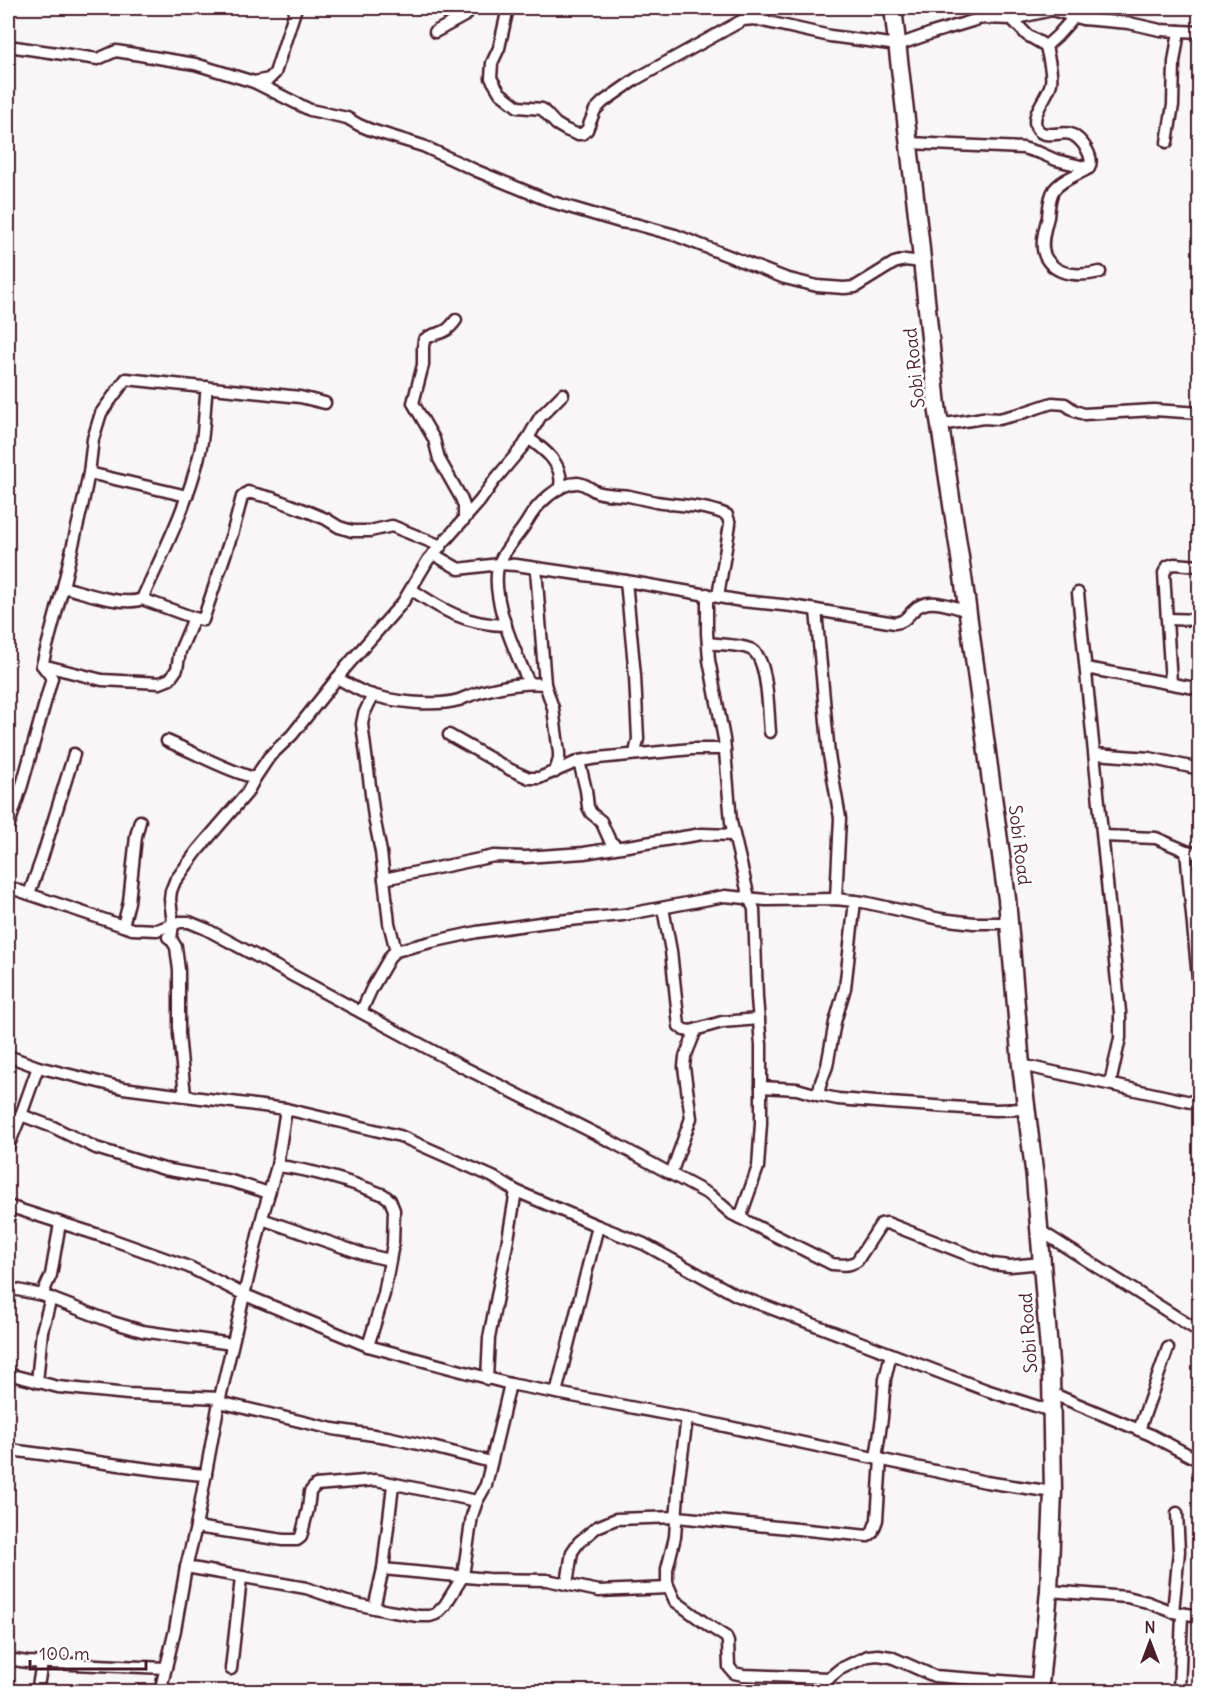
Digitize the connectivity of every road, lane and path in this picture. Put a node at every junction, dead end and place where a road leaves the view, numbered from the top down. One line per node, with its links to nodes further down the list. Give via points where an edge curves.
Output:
1 (296, 8): 14 (street, via 275,74)
2 (469, 8): 9 (street, via 466,15)
3 (508, 8): 11 (street, via 491,78 512,104 542,110 556,124 576,134 587,130 597,107 636,79 743,20)
4 (893, 8): 11 (highway, Sobi Road)
5 (1096, 8): 6 (street, via 1091,15)
6 (1078, 18): 7 (street, via 1052,10); 8 (street); 13 (street)
7 (1012, 19): 11 (street, via 982,18); 13 (street)
8 (1179, 31): 10 (street); 15 (street)
9 (435, 32)
10 (1200, 32)
11 (898, 45): 16 (highway, Sobi Road)
12 (8, 46): 14 (street, via 98,59 116,51 130,52 195,64)
13 (1046, 46): 17 (street, via 1051,84 1036,111 1037,127 1046,134 1074,136 1091,157)
14 (254, 82): 18 (street, via 310,110 347,118 423,146 552,202 675,235 785,278 817,286 855,287 894,263)
15 (1167, 142)
16 (909, 143): 17 (street, via 1023,148); 18 (highway, Sobi Road)
17 (1089, 168): 19 (street, via 1055,189 1043,246 1045,258 1067,274 1085,276)
18 (922, 262): 25 (highway, Sobi Road)
19 (1100, 272)
20 (456, 320): 30 (street, via 446,332 424,340 423,365 413,404 461,498)
21 (207, 387): 23 (street); 27 (street, via 126,380 101,413); 29 (street, via 200,450)
22 (563, 394): 26 (street, via 540,417)
23 (325, 403)
24 (1200, 413): 25 (street, via 1154,410 1084,414 1065,404 1052,403 999,419)
25 (940, 425): 42 (highway, Sobi Road)
26 (528, 438): 28 (street, via 552,457 561,479); 30 (street)
27 (89, 473): 29 (street); 36 (street)
28 (560, 487): 32 (street, via 530,515); 39 (street, via 586,484 605,494 696,506 727,515 730,524)
29 (187, 496): 40 (street)
30 (464, 520): 31 (street)
31 (437, 550): 32 (street, via 459,569); 37 (street); 43 (street, via 392,526 351,531 248,492 242,497 203,620)
32 (499, 564): 34 (street); 46 (street, via 497,595)
33 (1200, 566): 44 (street, via 1174,564 1164,573)
34 (536, 569): 35 (street); 53 (street)
35 (626, 580): 39 (street); 58 (street)
36 (63, 587): 40 (street, via 126,602); 48 (street)
37 (411, 589): 46 (street, via 438,608 463,618); 50 (street)
38 (1078, 593): 49 (street)
39 (712, 595): 41 (street); 47 (street)
40 (142, 599): 43 (street)
41 (816, 610): 42 (street, via 895,623 920,604 938,603); 81 (street, via 829,755 840,818)
42 (968, 611): 84 (highway, Sobi Road)
43 (194, 618): 48 (street, via 177,669 170,679 160,683 102,680)
44 (1168, 619): 45 (street); 52 (street)
45 (1200, 620)
46 (506, 625): 51 (street)
47 (708, 644): 56 (street, via 751,649 757,654 765,679); 60 (street)
48 (42, 665): 71 (street, via 52,678)
49 (1086, 668): 52 (street); 64 (street)
50 (337, 678): 55 (street); 69 (street)
51 (529, 683): 53 (street); 55 (street, via 441,703)
52 (1171, 683): 54 (street)
53 (546, 684): 65 (street)
54 (1200, 689)
55 (374, 695): 77 (street, via 362,724)
56 (770, 732)
57 (448, 735): 68 (street, via 529,778)
58 (638, 739): 61 (street); 63 (street)
59 (167, 741): 69 (street)
60 (725, 749): 61 (street); 72 (street)
61 (651, 753): 63 (street)
62 (74, 754): 79 (street)
63 (635, 754): 66 (street)
64 (1095, 754): 67 (street, via 1149,758); 73 (street)
65 (559, 759): 66 (street); 68 (street)
66 (575, 763): 68 (street); 74 (street, via 591,813 601,821)
67 (1200, 769)
68 (555, 772)
69 (255, 778): 85 (street, via 247,794 175,881 170,899)
70 (140, 821): 86 (street)
71 (8, 828)
72 (733, 835): 74 (street, via 702,834); 80 (street)
73 (1103, 836): 75 (street, via 1156,837); 98 (street, via 1120,1020)
74 (617, 847): 77 (street, via 584,853 494,856)
75 (1186, 851): 76 (street); 90 (street)
76 (1200, 854)
77 (384, 879): 89 (street)
78 (8, 887): 79 (street)
79 (29, 894): 86 (street)
80 (749, 898): 81 (street); 83 (street, via 725,896); 93 (street, via 754,909)
81 (836, 899): 82 (street)
82 (855, 902): 84 (street, via 940,919); 101 (street, via 845,988)
83 (663, 908): 89 (street, via 477,932); 94 (street, via 679,1026)
84 (1008, 923): 96 (highway, Sobi Road)
85 (173, 924): 87 (street); 88 (street); 92 (street, via 189,922 206,929)
86 (123, 926): 87 (street)
87 (158, 930): 88 (street)
88 (171, 939): 100 (street, via 179,970 179,1034)
89 (396, 951): 92 (street)
90 (1198, 974): 91 (street)
91 (1200, 1000)
92 (362, 1012): 108 (street)
93 (759, 1019): 94 (street, via 722,1022); 99 (street)
94 (696, 1030): 108 (street, via 684,1067 691,1118)
95 (8, 1056): 97 (street)
96 (1021, 1065): 98 (street); 104 (highway, Sobi Road)
97 (38, 1067): 100 (street, via 123,1088); 105 (street)
98 (1110, 1084): 102 (street)
99 (761, 1087): 101 (street, via 797,1089); 112 (street, via 758,1167)
100 (185, 1095): 103 (street)
101 (818, 1095): 104 (street, via 925,1106)
102 (1200, 1104)
103 (286, 1109): 107 (street); 109 (street, via 400,1136)
104 (1026, 1109): 116 (highway, Sobi Road)
105 (21, 1115): 106 (street); 110 (street, via 96,1148 164,1169 231,1181)
106 (8, 1147)
107 (277, 1166): 110 (street); 117 (street, via 331,1176 384,1194 394,1210)
108 (672, 1174): 112 (street, via 710,1194)
109 (516, 1191): 115 (street); 128 (street, via 489,1338)
110 (269, 1193): 113 (street)
111 (8, 1206): 114 (street)
112 (740, 1218): 118 (street, via 832,1264 857,1261 880,1224 887,1223 992,1264)
113 (262, 1219): 117 (street); 120 (street)
114 (60, 1223): 120 (street, via 189,1267); 121 (street)
115 (598, 1226): 126 (street, via 644,1244 736,1295); 131 (street)
116 (1039, 1230): 118 (highway, Sobi Road); 122 (street)
117 (390, 1260): 124 (street)
118 (1042, 1263): 132 (highway, Sobi Road)
119 (8, 1288): 121 (street)
120 (245, 1295): 123 (street); 124 (street)
121 (46, 1297): 123 (street, via 142,1331); 129 (street)
122 (1200, 1332)
123 (232, 1344): 133 (street)
124 (368, 1346): 128 (street)
125 (1168, 1347): 136 (street)
126 (891, 1354): 134 (street); 138 (street)
127 (8, 1374): 129 (street)
128 (487, 1379): 130 (street)
129 (36, 1382): 133 (street)
130 (510, 1384): 131 (street); 140 (street)
131 (556, 1393): 135 (street)
132 (1051, 1393): 134 (highway, Sobi Road); 136 (street)
133 (219, 1400): 140 (street); 141 (street)
134 (1051, 1411): 143 (highway, Sobi Road)
135 (687, 1418): 138 (street); 146 (street)
136 (1138, 1430): 139 (street)
137 (8, 1450): 141 (street)
138 (878, 1459): 143 (street); 146 (street, via 877,1520 868,1536)
139 (1200, 1461)
140 (491, 1462): 144 (street, via 486,1485)
141 (206, 1475): 147 (street)
142 (393, 1485): 144 (street); 147 (street, via 376,1480 316,1485 310,1492 301,1537 297,1540); 149 (street)
143 (1053, 1492): 154 (highway, Sobi Road)
144 (477, 1501): 150 (street)
145 (1177, 1513): 156 (street)
146 (677, 1516): 152 (street, via 616,1520 597,1527 572,1552); 153 (street, via 667,1569)
147 (196, 1527): 148 (street)
148 (186, 1567): 151 (street); 160 (street)
149 (383, 1569): 150 (street); 155 (street)
150 (463, 1576): 152 (street); 155 (street, via 436,1614 418,1616)
151 (241, 1578): 155 (street, via 306,1588); 161 (street)
152 (567, 1584): 153 (street, via 598,1591)
153 (668, 1588): 162 (street, via 675,1601 726,1636 729,1667 734,1673)
154 (1049, 1591): 156 (street, via 1127,1597); 163 (highway, Sobi Road)
155 (374, 1608)
156 (1177, 1613): 157 (street); 167 (street)
157 (1200, 1616)
158 (8, 1659): 159 (street)
159 (42, 1663): 160 (street); 164 (street)
160 (166, 1668): 165 (street)
161 (231, 1669)
162 (829, 1678): 163 (street, via 851,1663 878,1655 934,1676); 166 (street)
163 (1040, 1688)
164 (38, 1692)
165 (160, 1692)
166 (821, 1692)
167 (1179, 1692)

